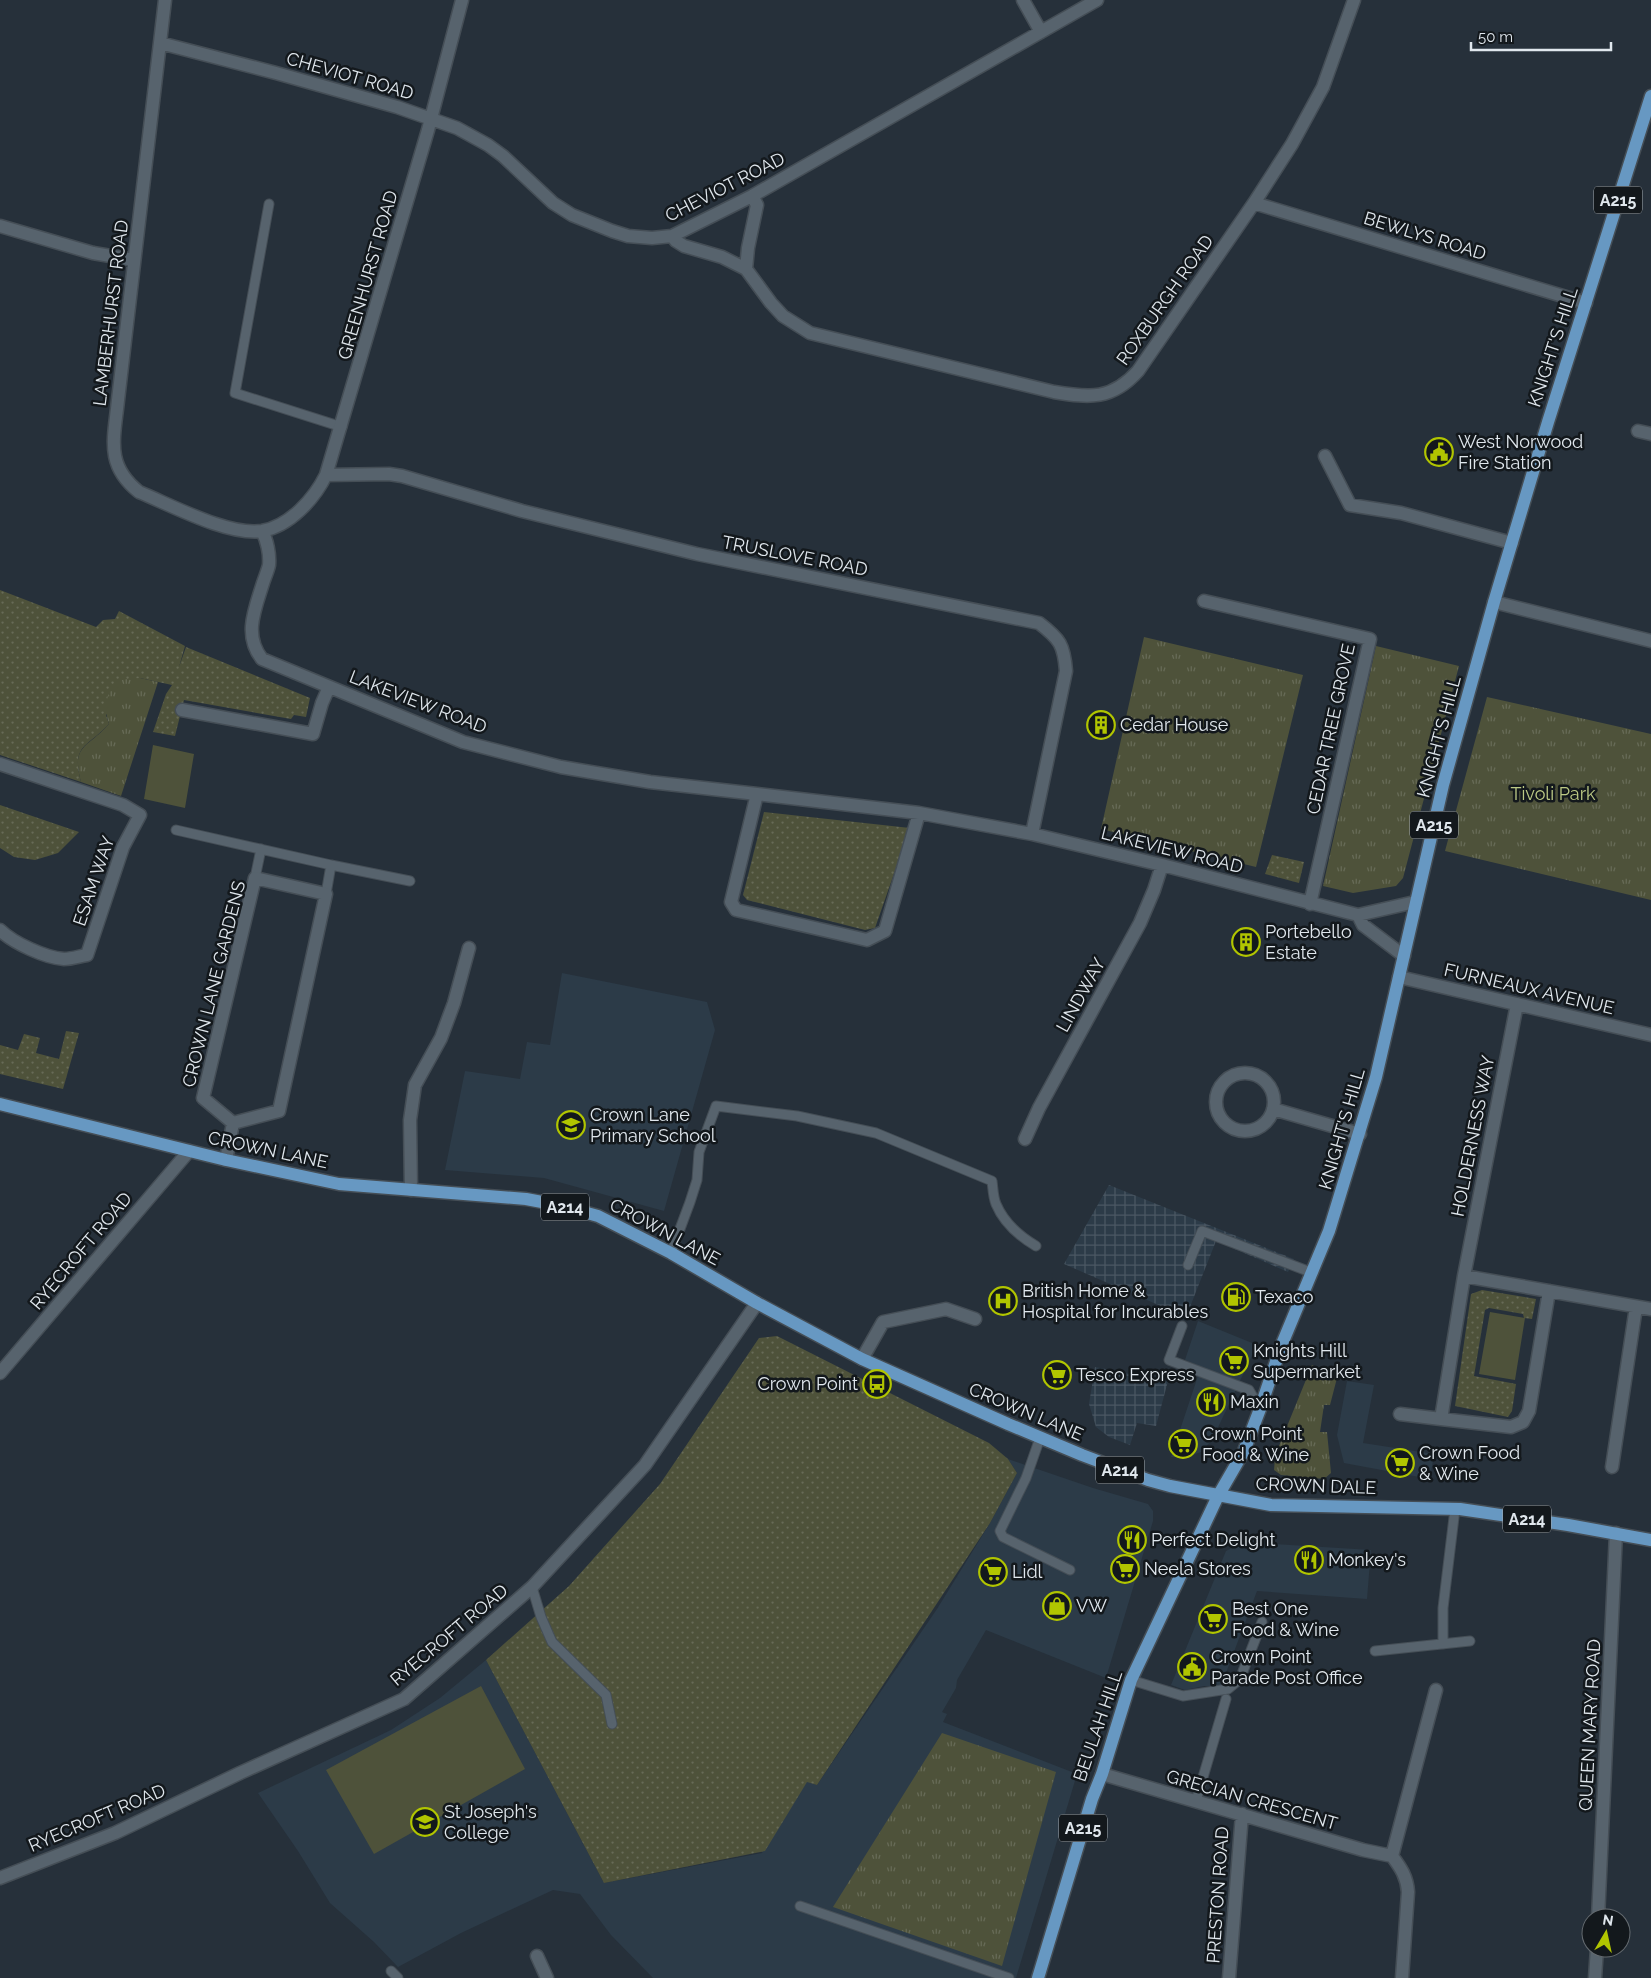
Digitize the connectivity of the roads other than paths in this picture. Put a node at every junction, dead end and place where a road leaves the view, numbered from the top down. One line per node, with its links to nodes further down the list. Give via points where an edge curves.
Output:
1 (165, 0): 7 (street, LAMBERHURST ROAD)
2 (462, 0): 9 (street, GREENHURST ROAD)
3 (1023, 0): 6 (street)
4 (1097, 0): 6 (street, CHEVIOT ROAD)
5 (1354, 0): 11 (street, ROXBURGH ROAD, via 1323,87)
6 (1040, 32): 10 (street, CHEVIOT ROAD)
7 (160, 43): 9 (street, CHEVIOT ROAD); 15 (street, LAMBERHURST ROAD)
8 (1650, 104): 17 (main road, KNIGHT'S HILL / A215)
9 (431, 119): 14 (street, CHEVIOT ROAD, via 457,128 488,145 553,203 572,215 628,236); 18 (street, GREENHURST ROAD)
10 (752, 196): 14 (street, CHEVIOT ROAD); 16 (street, via 757,205)
11 (1254, 203): 16 (street, ROXBURGH ROAD, via 1138,371 1128,382 1103,395 1083,397 1054,392 810,333 783,316); 17 (street, BEWLYS ROAD)
12 (268, 204): 18 (lane, via 235,393)
13 (0, 226): 15 (street, via 93,253)
14 (672, 236): 16 (street, ROXBURGH ROAD, via 684,246 722,257)
15 (134, 260): 21 (street, LAMBERHURST ROAD, via 114,439 119,472 139,492 187,512 234,529)
16 (746, 269)
17 (1586, 304): 22 (main road, KNIGHT'S HILL / A215)
18 (342, 427): 20 (street, GREENHURST ROAD)
19 (1325, 456): 22 (street, via 1350,505 1401,513)
20 (326, 475): 21 (street, GREENHURST ROAD, via 300,510); 32 (street, TRUSLOVE ROAD, via 402,476 522,511 697,554 1039,623 1056,636 1064,653 1066,671)
21 (262, 531): 26 (street, LAKEVIEW ROAD, via 269,565 252,626 256,651 262,659)
22 (1512, 543): 24 (main road, KNIGHT'S HILL / A215)
23 (1204, 601): 40 (street, CEDAR TREE GROVE, via 1370,640)
24 (1494, 602): 25 (street); 39 (main road, KNIGHT'S HILL / A215, via 1443,785)
25 (1651, 641)
26 (329, 687): 27 (street, via 313,734); 29 (street, LAKEVIEW ROAD, via 463,742 561,767 650,782)
27 (182, 710)
28 (0, 764): 42 (street, ESAM WAY, via 123,805 140,815 122,847 87,955 63,959 50,956 28,948)
29 (757, 794): 30 (street, LAKEVIEW ROAD); 30 (street, via 730,902 736,910 867,940 885,931)
30 (919, 813): 32 (street, LAKEVIEW ROAD)
31 (176, 830): 33 (lane)
32 (1032, 834): 34 (street, LAKEVIEW ROAD)
33 (261, 850): 35 (lane); 36 (lane)
34 (1162, 864): 40 (street, LAKEVIEW ROAD); 52 (street, LINDWAY, via 1140,923 1039,1108)
35 (332, 865): 37 (lane); 38 (lane)
36 (255, 878): 38 (street, CROWN LANE GARDENS); 50 (street, CROWN LANE GARDENS, via 203,1098)
37 (410, 881)
38 (326, 894): 50 (street, via 279,1111)
39 (1415, 902): 41 (street, LAKEVIEW ROAD); 44 (main road, KNIGHT'S HILL / A215)
40 (1310, 904): 41 (street, LAKEVIEW ROAD)
41 (1358, 915): 44 (street, via 1363,924)
42 (0, 930)
43 (469, 948): 55 (street, via 441,1038 415,1085 410,1120)
44 (1404, 956): 45 (main road, KNIGHT'S HILL / A215)
45 (1399, 977): 46 (street, FURNEAUX AVENUE); 51 (main road, KNIGHT'S HILL / A215)
46 (1517, 1004): 47 (street, FURNEAUX AVENUE); 60 (street, HOLDERNESS WAY)
47 (1651, 1035)
48 (0, 1104): 53 (main road, CROWN LANE / A214)
49 (1273, 1109): 49 (street, via 1259,1127 1237,1130 1220,1116 1216,1106 1217,1094 1230,1076 1252,1074 1270,1087); 51 (street)
50 (233, 1123): 54 (street)
51 (1360, 1134): 59 (main road, KNIGHT'S HILL / A215, via 1330,1231)
52 (1025, 1140)
53 (189, 1151): 54 (main road, CROWN LANE / A214); 68 (street, RYECROFT ROAD)
54 (226, 1160): 55 (main road, CROWN LANE / A214, via 339,1184)
55 (412, 1190): 57 (main road, CROWN LANE / A214, via 526,1199 558,1205 598,1216)
56 (1036, 1246): 57 (lane, via 1021,1237 1007,1222 996,1203 992,1181 876,1132 797,1116 716,1106 699,1152 697,1180)
57 (671, 1253): 62 (main road, CROWN LANE / A214)
58 (1188, 1265): 59 (lane, via 1202,1231)
59 (1313, 1273): 69 (main road, KNIGHT'S HILL / A215, via 1282,1344)
60 (1464, 1276): 61 (street); 71 (street, HOLDERNESS WAY)
61 (1549, 1291): 63 (street); 71 (street, via 1529,1411 1523,1422 1511,1427)
62 (756, 1303): 67 (main road, CROWN LANE / A214); 79 (street, RYECROFT ROAD, via 645,1465)
63 (1636, 1307): 64 (street); 73 (street)
64 (1651, 1309)
65 (975, 1319): 67 (street, via 946,1309 884,1322)
66 (1182, 1326): 69 (lane, via 1169,1360 1249,1390)
67 (862, 1359): 72 (main road, CROWN LANE / A214)
68 (0, 1373)
69 (1260, 1409): 74 (main road, KNIGHT'S HILL / A215, via 1244,1451)
70 (1400, 1414): 71 (street)
71 (1441, 1419)
72 (1040, 1438): 74 (main road, CROWN LANE / A214, via 1148,1480); 78 (lane, via 1026,1478 1000,1531 1004,1537)
73 (1612, 1467)
74 (1218, 1496): 75 (main road, CROWN DALE / A214, via 1271,1505); 84 (main road, BEULAH HILL / A215)
75 (1455, 1509): 76 (main road, CROWN DALE / A214); 82 (lane, via 1443,1608)
76 (1616, 1533): 77 (main road, CROWN DALE / A214); 94 (street, QUEEN MARY ROAD)
77 (1651, 1540)
78 (1070, 1570)
79 (532, 1587): 87 (lane, via 552,1642 606,1695); 92 (street, RYECROFT ROAD, via 404,1699 115,1833)
80 (1262, 1622): 84 (lane, via 1240,1679 1228,1689 1183,1696)
81 (1470, 1641): 82 (lane)
82 (1443, 1644): 83 (lane)
83 (1375, 1651)
84 (1131, 1680): 88 (main road, BEULAH HILL / A215)
85 (1436, 1690): 91 (street)
86 (1226, 1699): 89 (lane)
87 (612, 1724)
88 (1102, 1774): 89 (street, GRECIAN CRESCENT); 101 (main road, BEULAH HILL / A215)
89 (1196, 1801): 90 (street, GRECIAN CRESCENT)
90 (1242, 1814): 91 (street, GRECIAN CRESCENT); 102 (street, PRESTON ROAD)
91 (1392, 1856): 103 (street, via 1404,1872 1408,1892)
92 (0, 1878)
93 (800, 1906): 100 (lane)
94 (1598, 1908)
95 (537, 1956): 99 (street)
96 (1596, 1958): 104 (street)
97 (391, 1971): 98 (lane)
98 (398, 1978)
99 (547, 1978)
100 (1009, 1978)
101 (1038, 1978)
102 (1229, 1978)
103 (1402, 1978)
104 (1595, 1978)

